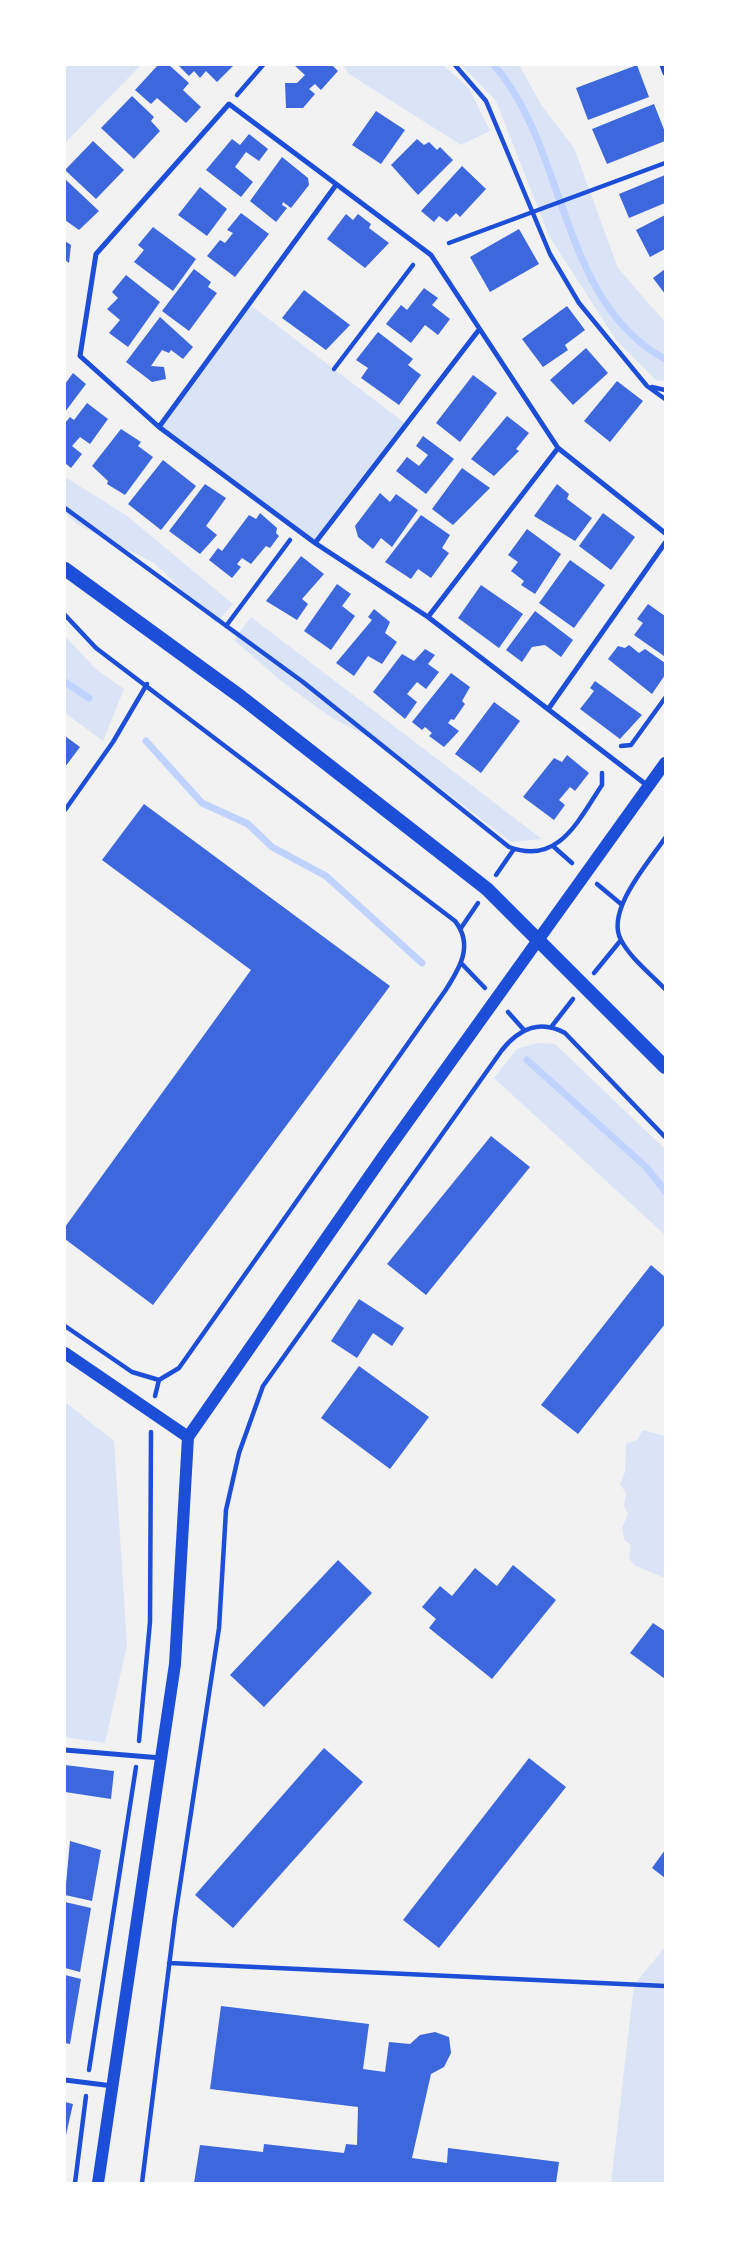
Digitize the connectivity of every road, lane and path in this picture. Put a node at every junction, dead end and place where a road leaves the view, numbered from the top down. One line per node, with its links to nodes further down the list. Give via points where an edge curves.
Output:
1 (263, 65): 5 (path)
2 (455, 65): 8 (path, via 486,101)
3 (662, 65): 4 (lane)
4 (665, 73)
5 (229, 104): 7 (lane); 16 (lane, via 96,254 80,356)
6 (665, 163): 8 (path)
7 (337, 185): 11 (lane, via 431,255); 16 (lane)
8 (532, 212): 9 (path); 13 (path, via 579,303)
9 (449, 243)
10 (413, 265): 12 (path)
11 (478, 331): 17 (lane); 21 (lane)
12 (334, 369)
13 (648, 386): 14 (path); 15 (path)
14 (665, 390)
15 (665, 399)
16 (159, 427): 21 (lane)
17 (558, 448): 19 (lane); 25 (lane)
18 (65, 508): 26 (path)
19 (665, 533)
20 (292, 537): 26 (path)
21 (314, 543): 25 (lane)
22 (665, 543): 29 (lane)
23 (65, 569): 36 (main road, via 410,825)
24 (65, 615): 27 (path, via 96,648)
25 (428, 617): 29 (lane)
26 (226, 626): 32 (path, via 509,847 538,849 561,843 602,785)
27 (147, 684): 34 (path); 42 (path, via 455,921 465,943 461,963 446,990 179,1368)
28 (665, 698): 30 (path, via 631,745)
29 (549, 708): 33 (lane)
30 (621, 746)
31 (665, 763): 33 (street)
32 (602, 773)
33 (648, 786): 36 (street)
34 (65, 810)
35 (665, 838): 37 (path, via 616,919 621,940)
36 (539, 938): 38 (main road); 44 (street)
37 (665, 989)
38 (665, 1067)
39 (665, 1137): 48 (path, via 565,1033 552,1026 524,1030 502,1050 263,1386 231,1476 219,1628)
40 (65, 1326): 42 (path, via 132,1372)
41 (65, 1353): 43 (street)
42 (159, 1380): 43 (path)
43 (151, 1413): 44 (street); 46 (path, via 150,1622)
44 (187, 1437): 47 (street, via 175,1664)
45 (65, 1750): 46 (lane)
46 (137, 1756): 47 (lane); 51 (path)
47 (161, 1758): 52 (street)
48 (170, 1963): 49 (path); 55 (path)
49 (665, 1986)
50 (65, 2080): 51 (lane)
51 (87, 2083): 52 (lane); 53 (path)
52 (113, 2086): 54 (street)
53 (75, 2183)
54 (98, 2183)
55 (142, 2183)

